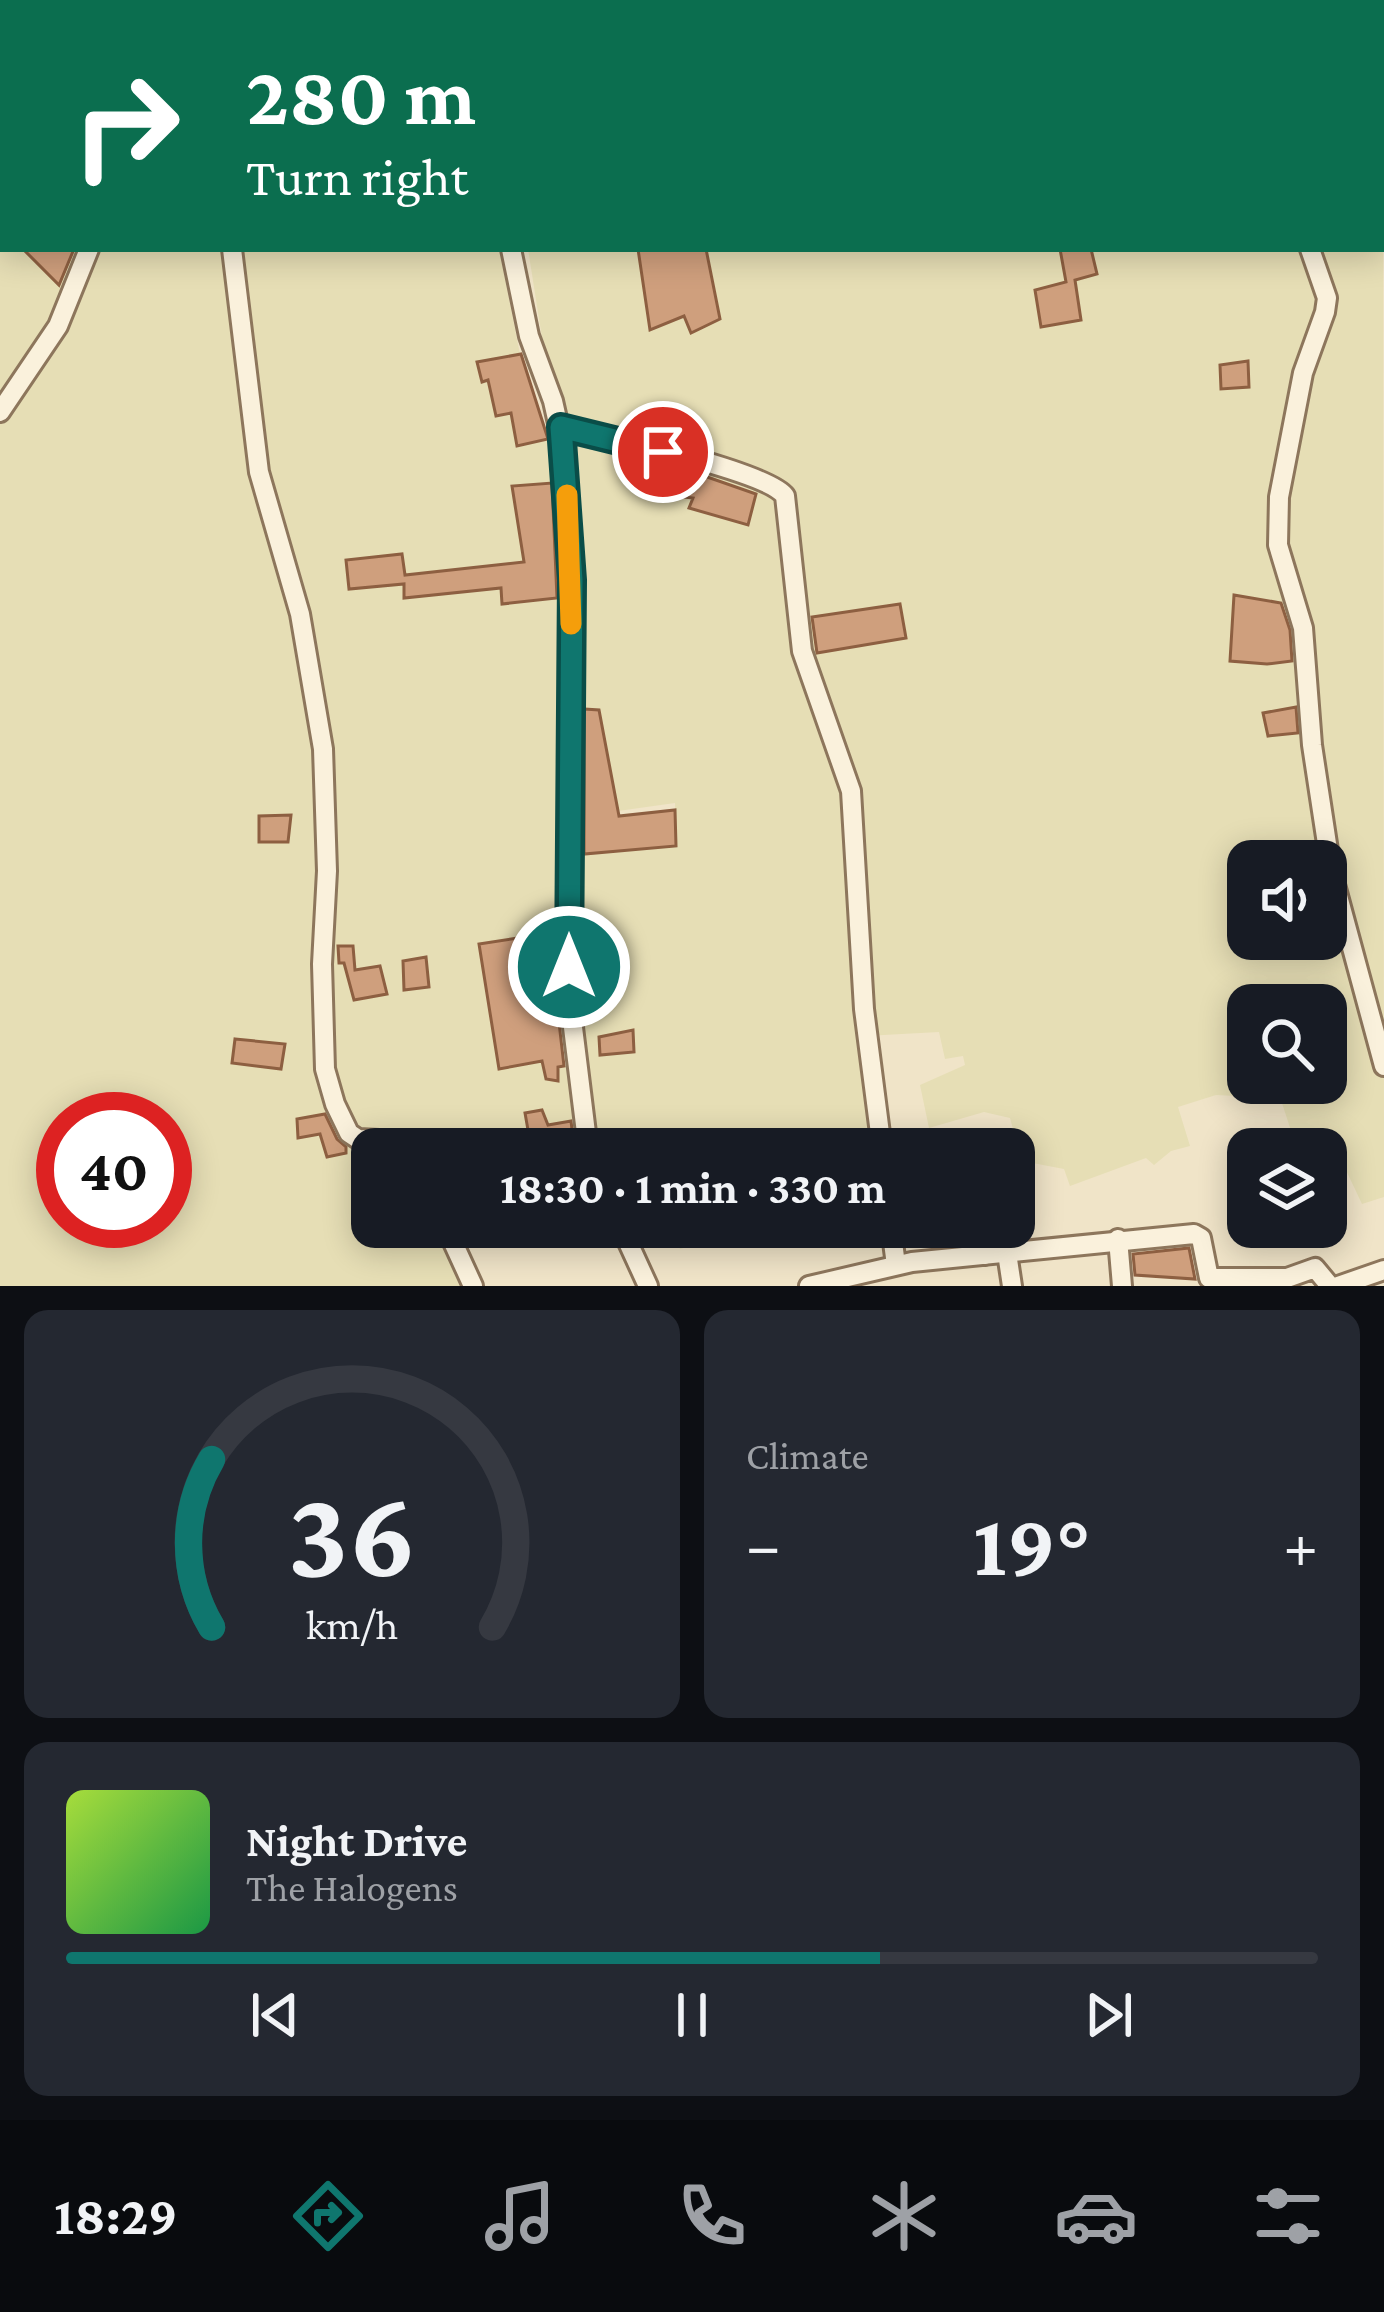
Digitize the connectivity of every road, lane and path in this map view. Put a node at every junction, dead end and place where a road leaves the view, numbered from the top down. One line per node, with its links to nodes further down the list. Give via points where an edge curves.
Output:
1 (88, 252): 5 (street, via 58,326)
2 (232, 252): 10 (street, via 259,472 300,614 323,749 326,1069)
3 (512, 252): 6 (street, via 529,336)
4 (1311, 252): 7 (street, via 1327,298 1303,374 1278,545 1304,628 1331,869)
5 (0, 412)
6 (561, 427): 8 (street, via 572,580 569,995); 9 (street, via 744,475 784,496 802,651 851,791)
7 (1384, 1066)
8 (585, 1128)
9 (879, 1128)
10 (351, 1134)
11 (1118, 1239): 16 (street); 25 (street); 26 (street, via 1197,1234 1209,1278 1287,1278 1315,1268)
12 (456, 1248): 21 (street)
13 (630, 1248): 22 (street)
14 (894, 1248): 18 (street)
15 (983, 1248): 17 (street)
16 (1007, 1253): 17 (street); 24 (street)
17 (984, 1256): 18 (street)
18 (896, 1265): 23 (street)
19 (1384, 1270): 20 (street)
20 (1359, 1281): 26 (street)
21 (473, 1286)
22 (647, 1286)
23 (809, 1286)
24 (1012, 1286)
25 (1122, 1286)
26 (1334, 1286)

